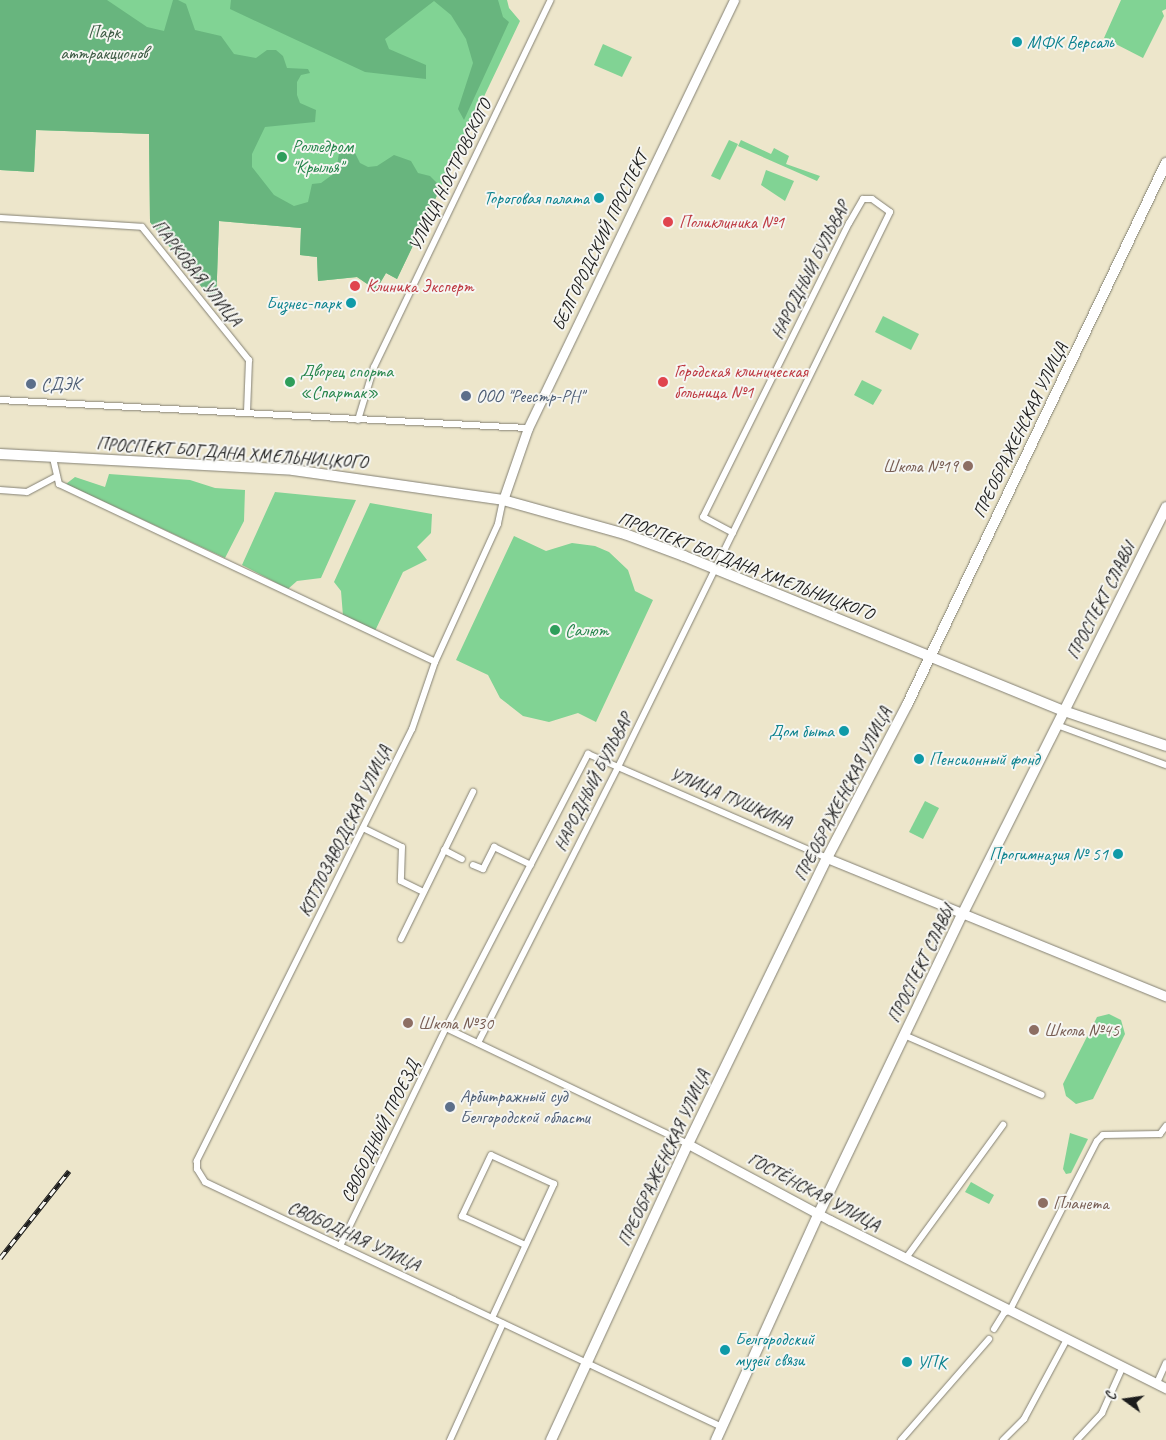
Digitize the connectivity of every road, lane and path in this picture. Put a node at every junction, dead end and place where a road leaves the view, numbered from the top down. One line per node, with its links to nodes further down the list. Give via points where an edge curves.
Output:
1 (551, 0): 7 (street, УЛИЦА Н.ОСТРОВСКОГО, via 374,367)
2 (734, 0): 8 (street, БЕЛГОРОДСКИЙ ПРОСПЕКТ)
3 (1166, 163): 17 (main road, ПРЕОБРАЖЕНСКАЯ УЛИЦА)
4 (0, 218): 6 (street, ПАРКОВАЯ УЛИЦА, via 142,227 249,360)
5 (0, 400): 6 (street)
6 (247, 413): 7 (street)
7 (358, 420): 8 (street)
8 (528, 428): 13 (street, БЕЛГОРОДСКИЙ ПРОСПЕКТ)
9 (0, 454): 10 (main road, ПРОСПЕКТ БОГДАНА ХМЕЛЬНИЦКОГО)
10 (53, 458): 11 (street); 13 (main road, ПРОСПЕКТ БОГДАНА ХМЕЛЬНИЦКОГО, via 293,470)
11 (57, 476): 12 (street, via 27,492); 18 (street, via 59,484 93,502)
12 (0, 490)
13 (500, 500): 16 (main road, ПРОСПЕКТ БОГДАНА ХМЕЛЬНИЦКОГО, via 625,534); 18 (street, КОТЛОЗАВОДСКАЯ УЛИЦА, via 493,535)
14 (1166, 507): 19 (main road, ПРОСПЕКТ СЛАВЫ)
15 (732, 533): 15 (street, НАРОДНЫЙ БУЛЬВАР, via 703,517 863,199 872,200 890,212); 16 (street, НАРОДНЫЙ БУЛЬВАР)
16 (716, 568): 17 (main road, ПРОСПЕКТ БОГДАНА ХМЕЛЬНИЦКОГО); 24 (street, НАРОДНЫЙ БУЛЬВАР)
17 (930, 656): 19 (main road, ПРОСПЕКТ БОГДАНА ХМЕЛЬНИЦКОГО); 28 (main road, ПРЕОБРАЖЕНСКАЯ УЛИЦА)
18 (435, 662): 26 (street, КОТЛОЗАВОДСКАЯ УЛИЦА, via 412,730)
19 (1064, 711): 20 (main road, ПРОСПЕКТ СЛАВЫ); 21 (main road, ПРОСПЕКТ БОГДАНА ХМЕЛЬНИЦКОГО)
20 (1057, 725): 23 (street); 33 (main road, ПРОСПЕКТ СЛАВЫ)
21 (1166, 746)
22 (588, 754): 24 (street, УЛИЦА ПУШКИНА); 31 (street, НАРОДНЫЙ БУЛЬВАР)
23 (1166, 765)
24 (618, 767): 28 (street, УЛИЦА ПУШКИНА); 38 (street, НАРОДНЫЙ БУЛЬВАР)
25 (473, 792): 27 (street)
26 (363, 828): 32 (street, via 402,848 401,881); 43 (street, КОТЛОЗАВОДСКАЯ УЛИЦА, via 198,1161)
27 (444, 850): 29 (street); 32 (street)
28 (827, 858): 33 (street, УЛИЦА ПУШКИНА); 42 (main road, ПРЕОБРАЖЕНСКАЯ УЛИЦА)
29 (462, 859)
30 (473, 865): 31 (street, via 483,870 494,847)
31 (531, 865): 36 (street, НАРОДНЫЙ БУЛЬВАР)
32 (424, 892): 34 (street)
33 (963, 913): 35 (street, УЛИЦА ПУШКИНА); 37 (main road, ПРОСПЕКТ СЛАВЫ)
34 (401, 939)
35 (1166, 996)
36 (446, 1028): 38 (street, ГОСТЁНСКАЯ УЛИЦА); 46 (street, СВОБОДНЫЙ ПРОЕЗД)
37 (904, 1035): 39 (street); 44 (main road, ПРОСПЕКТ СЛАВЫ)
38 (478, 1043): 42 (street, ГОСТЁНСКАЯ УЛИЦА)
39 (1042, 1095)
40 (1003, 1126): 47 (street)
41 (1166, 1126): 48 (street, via 1160,1134 1103,1135 1097,1141)
42 (688, 1144): 44 (street, ГОСТЁНСКАЯ УЛИЦА); 54 (main road, ПРЕОБРАЖЕНСКАЯ УЛИЦА)
43 (197, 1169): 46 (street, СВОБОДНАЯ УЛИЦА, via 205,1182)
44 (819, 1213): 47 (street, ГОСТЁНСКАЯ УЛИЦА); 59 (main road, ПРОСПЕКТ СЛАВЫ)
45 (525, 1245): 45 (street, via 554,1184 491,1155 462,1216); 49 (street)
46 (340, 1246): 49 (street, СВОБОДНАЯ УЛИЦА)
47 (906, 1258): 48 (street, ГОСТЁНСКАЯ УЛИЦА)
48 (1010, 1310): 51 (street, via 1004,1313); 53 (street, ГОСТЁНСКАЯ УЛИЦА)
49 (492, 1318): 50 (street, СВОБОДНАЯ УЛИЦА)
50 (503, 1323): 54 (street, СВОБОДНАЯ УЛИЦА); 60 (street)
51 (994, 1329)
52 (989, 1339): 63 (street)
53 (1066, 1339): 56 (street, ГОСТЁНСКАЯ УЛИЦА); 64 (street, via 1024,1419)
54 (586, 1363): 59 (street, СВОБОДНАЯ УЛИЦА); 61 (main road, ПРЕОБРАЖЕНСКАЯ УЛИЦА)
55 (1166, 1363): 57 (street)
56 (1124, 1366): 57 (street, ГОСТЁНСКАЯ УЛИЦА); 65 (street, via 1102,1413)
57 (1157, 1383): 58 (street, ГОСТЁНСКАЯ УЛИЦА)
58 (1166, 1388)
59 (722, 1427): 62 (main road, ПРОСПЕКТ СЛАВЫ)
60 (450, 1440)
61 (551, 1440)
62 (716, 1440)
63 (901, 1440)
64 (1003, 1440)
65 (1077, 1440)

